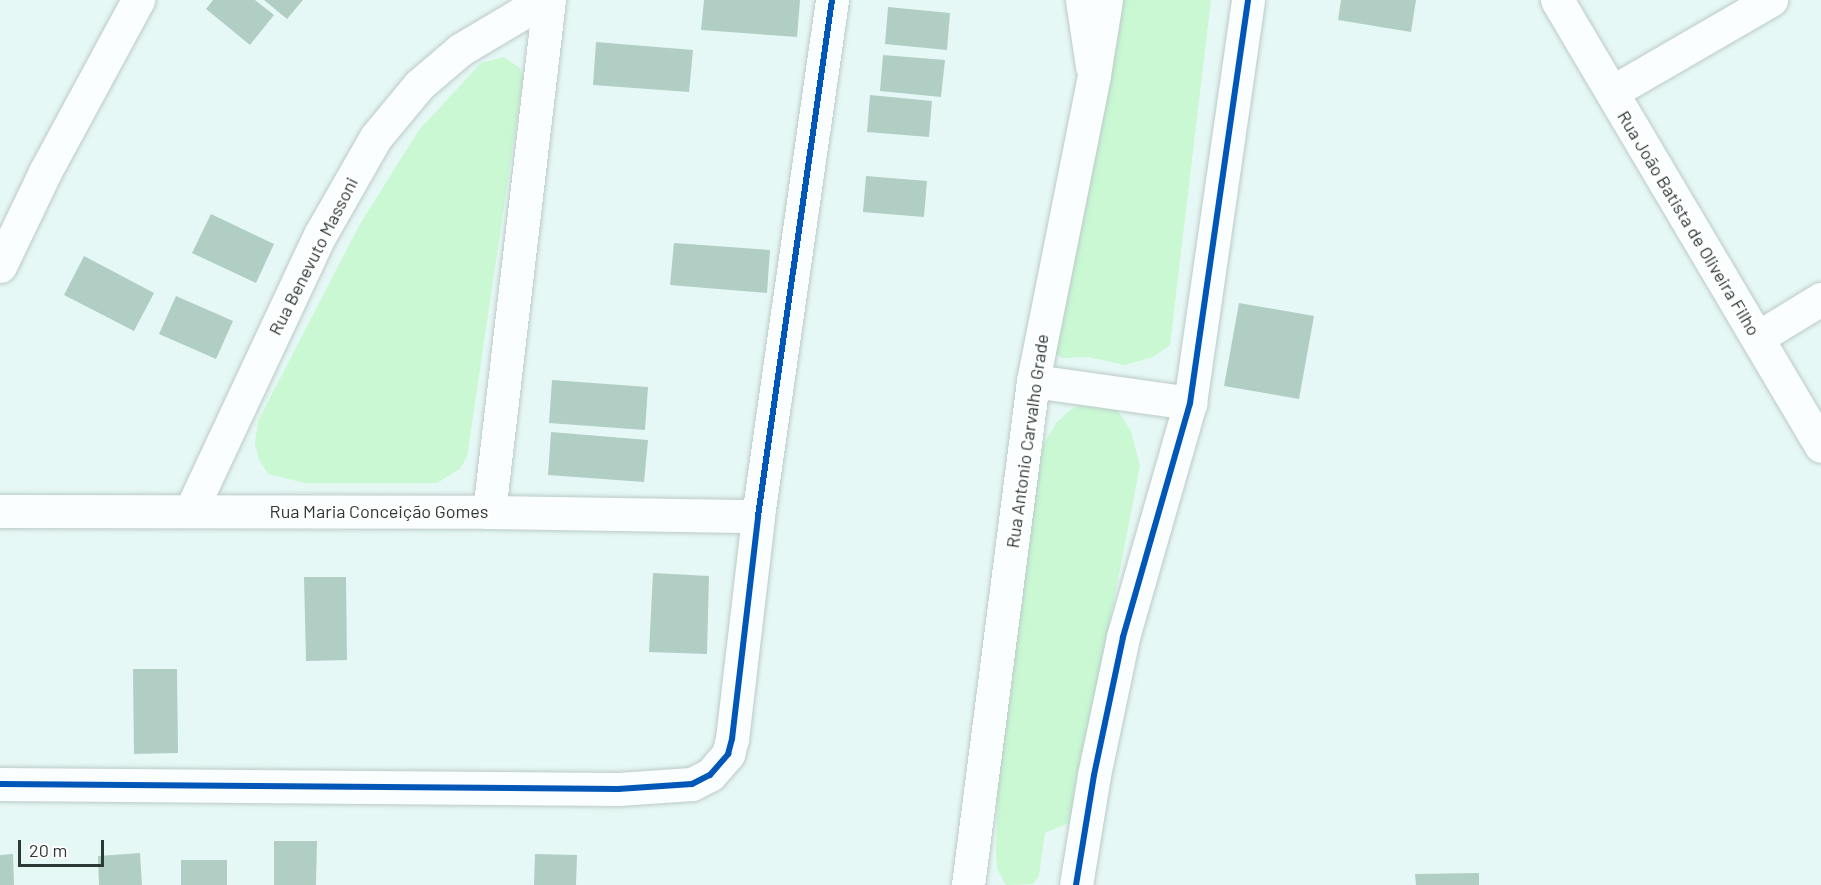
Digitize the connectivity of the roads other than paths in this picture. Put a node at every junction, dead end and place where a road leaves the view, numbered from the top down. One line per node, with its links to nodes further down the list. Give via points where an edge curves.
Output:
1 (138, 0): 12 (street, via 45,172)
2 (544, 0): 18 (street, Rua Benevuto Massoni, via 452,57 419,84 376,137 320,235)
3 (549, 0): 20 (street)
4 (832, 0): 21 (street)
5 (1082, 0): 10 (street)
6 (1106, 0): 10 (street, Rua Antonio Carvalho Grade)
7 (1248, 0): 16 (street)
8 (1557, 0): 11 (street, Rua João Batista de Oliveira Filho)
9 (1771, 0): 11 (street)
10 (1094, 75): 15 (street, Rua Antonio Carvalho Grade)
11 (1612, 92): 14 (street, Rua João Batista de Oliveira Filho)
12 (0, 266)
13 (1821, 298): 14 (street)
14 (1757, 338): 17 (street, Rua João Batista de Oliveira Filho)
15 (1033, 381): 16 (street); 23 (street, Rua Antonio Carvalho Grade)
16 (1190, 403): 24 (street, via 1123,637)
17 (1821, 446)
18 (191, 510): 19 (street, Rua Maria Conceição Gomes); 20 (street, Rua Maria Conceição Gomes)
19 (0, 511)
20 (489, 512): 21 (street, Rua Maria Conceição Gomes)
21 (758, 516): 22 (street, via 732,739 728,754 717,768 692,784 607,789)
22 (0, 784)
23 (968, 885)
24 (1076, 885)

